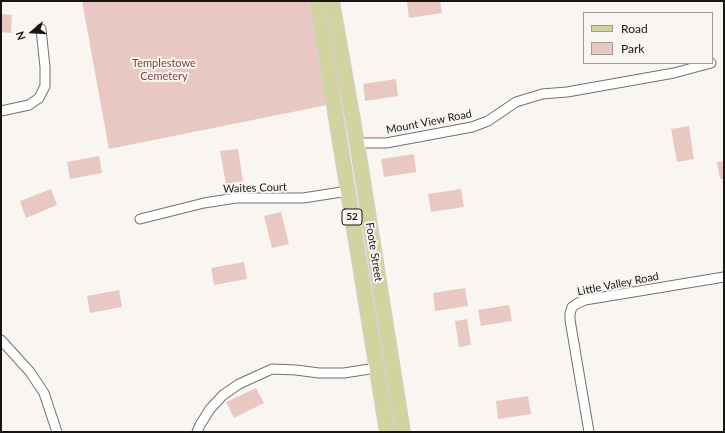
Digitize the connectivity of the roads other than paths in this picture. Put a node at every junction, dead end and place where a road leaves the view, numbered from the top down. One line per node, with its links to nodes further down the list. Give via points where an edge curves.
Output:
1 (317, 1): 7 (main road, Foote Street / 52)
2 (332, 1): 6 (main road, Foote Street / 52)
3 (41, 29): 5 (street, via 45,86 39,98 29,105)
4 (709, 64): 6 (street, Mount View Road, via 568,92 542,94 516,102 488,121 472,127 386,143)
5 (1, 111)
6 (357, 143): 9 (main road, Foote Street / 52)
7 (348, 191): 8 (street, Waites Court, via 303,198 236,198); 10 (main road, Foote Street / 52)
8 (140, 219)
9 (376, 265): 10 (main road); 17 (main road, Foote Street / 52)
10 (360, 268): 13 (main road, Foote Street / 52)
11 (724, 277): 18 (street, Little Valley Road, via 585,300 572,307 570,320)
12 (1, 340): 14 (street, via 30,372 44,393)
13 (376, 368): 15 (street, via 344,373 272,369 239,384 223,395 210,409); 16 (main road, Foote Street / 52)
14 (57, 432)
15 (197, 432)
16 (387, 432)
17 (403, 432)
18 (589, 432)

